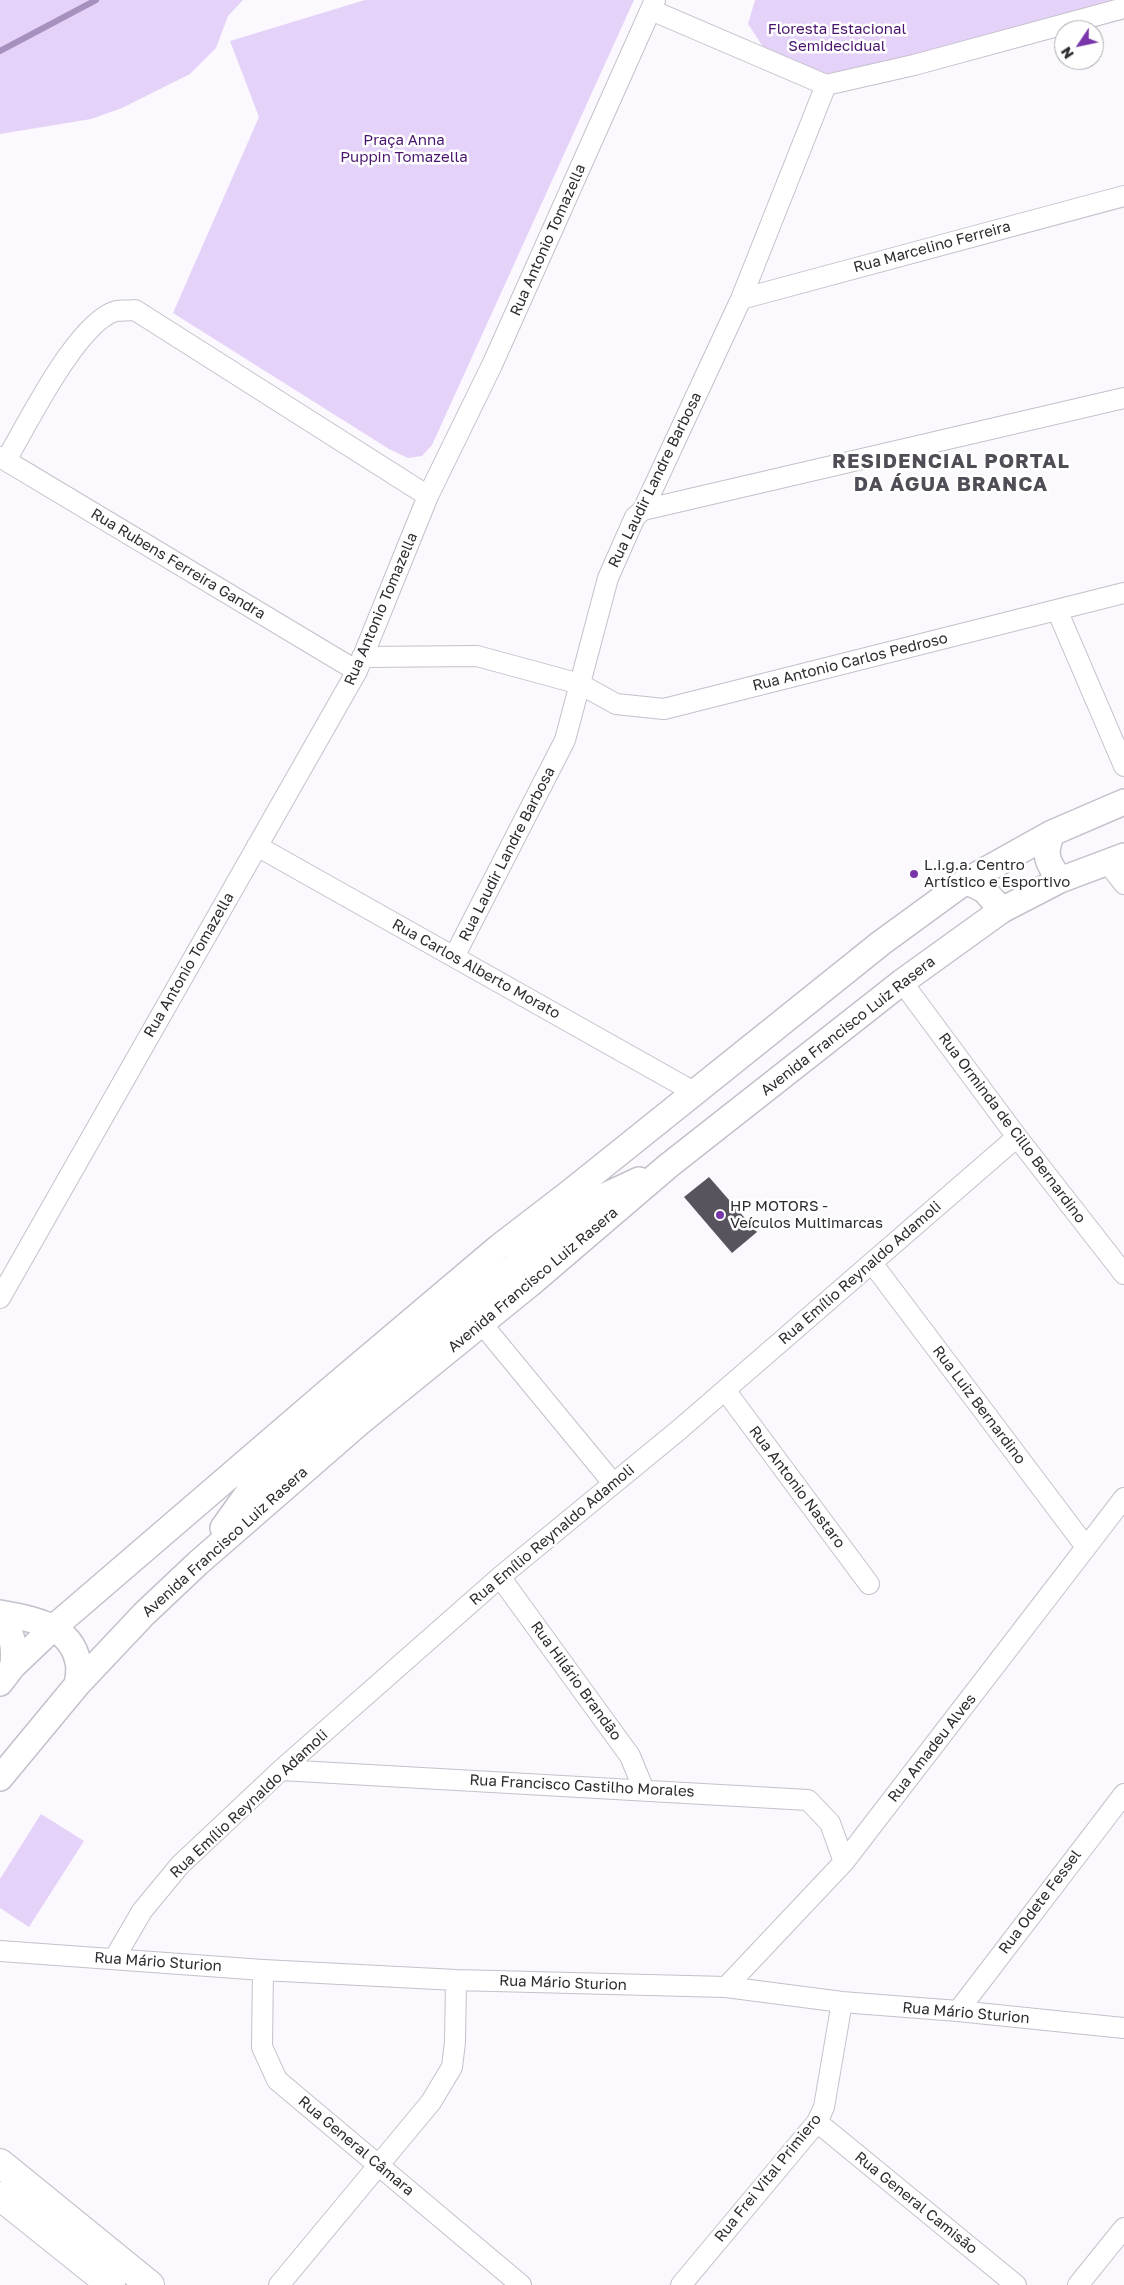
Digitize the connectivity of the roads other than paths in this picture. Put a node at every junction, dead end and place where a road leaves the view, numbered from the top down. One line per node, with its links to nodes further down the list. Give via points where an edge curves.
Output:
1 (653, 5): 3 (street); 8 (street, Rua Antonio Tomazella, via 492,366)
2 (1124, 8): 3 (street, via 914,65)
3 (826, 85): 5 (street, Rua Laudir Landre Barbosa)
4 (1124, 196): 5 (street, Rua Marcelino Ferreira)
5 (741, 299): 9 (street, Rua Laudir Landre Barbosa)
6 (1124, 398): 9 (street)
7 (3, 458): 8 (street, via 85,334 100,319 116,311 135,310); 12 (street, Rua Rubens Ferreira Gandra)
8 (428, 496): 12 (street, Rua Antonio Tomazella)
9 (643, 510): 13 (street, Rua Laudir Landre Barbosa, via 635,517 608,578)
10 (1124, 593): 11 (street, Rua Antonio Carlos Pedroso)
11 (1057, 610): 13 (street, Rua Antonio Carlos Pedroso, via 664,709 616,704); 14 (street)
12 (360, 664): 13 (street, Rua Antonio Carlos Pedroso, via 477,656); 17 (street, Rua Antonio Tomazella)
13 (580, 684): 23 (street, Rua Laudir Landre Barbosa, via 566,740)
14 (1124, 766)
15 (1124, 802): 16 (street)
16 (1052, 833): 19 (street, via 1046,849 1048,862); 20 (street)
17 (257, 846): 23 (street, Rua Carlos Alberto Morato); 30 (street, Rua Antonio Tomazella)
18 (1116, 859): 19 (street, Avenida Francisco Luiz Rasera); 21 (street)
19 (1060, 880): 22 (street, Avenida Francisco Luiz Rasera)
20 (966, 881): 22 (street, via 984,890); 25 (street, via 882,942)
21 (1124, 884)
22 (1002, 910): 24 (street, Avenida Francisco Luiz Rasera)
23 (454, 957): 25 (street, Rua Carlos Alberto Morato)
24 (902, 982): 26 (street, Rua Orminda de Cillo Bernardino); 27 (street, Avenida Francisco Luiz Rasera)
25 (694, 1092): 40 (street, via 499,1247)
26 (1017, 1137): 28 (street, Rua Emílio Reynaldo Adamoli); 29 (street, Rua Orminda de Cillo Bernardino)
27 (668, 1166): 31 (street, Avenida Francisco Luiz Rasera); 36 (street, via 596,1200 345,1406 248,1493)
28 (872, 1263): 32 (street, Rua Emílio Reynaldo Adamoli); 35 (street, Rua Luiz Bernardino)
29 (1124, 1274)
30 (0, 1298)
31 (482, 1324): 33 (street); 36 (street, Avenida Francisco Luiz Rasera, via 359,1423)
32 (725, 1390): 33 (street, Rua Emílio Reynaldo Adamoli); 38 (street, Rua Antonio Nastaro)
33 (613, 1484): 37 (street, Rua Emílio Reynaldo Adamoli)
34 (1124, 1498): 35 (street, Rua Amadeu Alves)
35 (1086, 1547): 47 (street, Rua Amadeu Alves)
36 (198, 1563): 42 (street, Avenida Francisco Luiz Rasera)
37 (500, 1577): 43 (street, Rua Emílio Reynaldo Adamoli); 45 (street, Rua Hilário Brandão, via 630,1756)
38 (869, 1584)
39 (0, 1613): 40 (street, via 25,1617); 41 (street, via 15,1647)
40 (53, 1628): 41 (street); 42 (street, via 74,1647 79,1664)
41 (7, 1675)
42 (77, 1685): 44 (street, Avenida Francisco Luiz Rasera)
43 (281, 1770): 45 (street, Rua Francisco Castilho Morales); 49 (street, Rua Emílio Reynaldo Adamoli, via 180,1865 142,1912)
44 (0, 1778)
45 (644, 1790): 47 (street, Rua Francisco Castilho Morales, via 808,1800 830,1823)
46 (1124, 1794): 54 (street, Rua Odete Fessel)
47 (844, 1862): 52 (street, Rua Amadeu Alves)
48 (0, 1951): 49 (street, Rua Mário Sturion)
49 (114, 1959): 50 (street, Rua Mário Sturion)
50 (263, 1970): 51 (street, Rua Mário Sturion); 58 (street, Rua General Câmara, via 262,2047 277,2080)
51 (456, 1980): 52 (street, Rua Mário Sturion); 58 (street, via 452,2067 431,2102)
52 (726, 1987): 53 (street, Rua Mário Sturion)
53 (842, 2002): 54 (street, Rua Mário Sturion); 56 (street, Rua Frei Vital Primiero, via 824,2107)
54 (958, 2011): 55 (street, Rua Mário Sturion)
55 (1124, 2028)
56 (817, 2122): 65 (street, Rua Frei Vital Primiero); 66 (street, Rua General Camisão)
57 (0, 2163): 62 (main road)
58 (378, 2165): 63 (street); 64 (street, Rua General Câmara)
59 (4, 2202): 61 (main road)
60 (1124, 2228): 67 (street)
61 (111, 2285)
62 (150, 2285)
63 (279, 2285)
64 (521, 2285)
65 (681, 2285)
66 (1016, 2285)
67 (1078, 2285)

